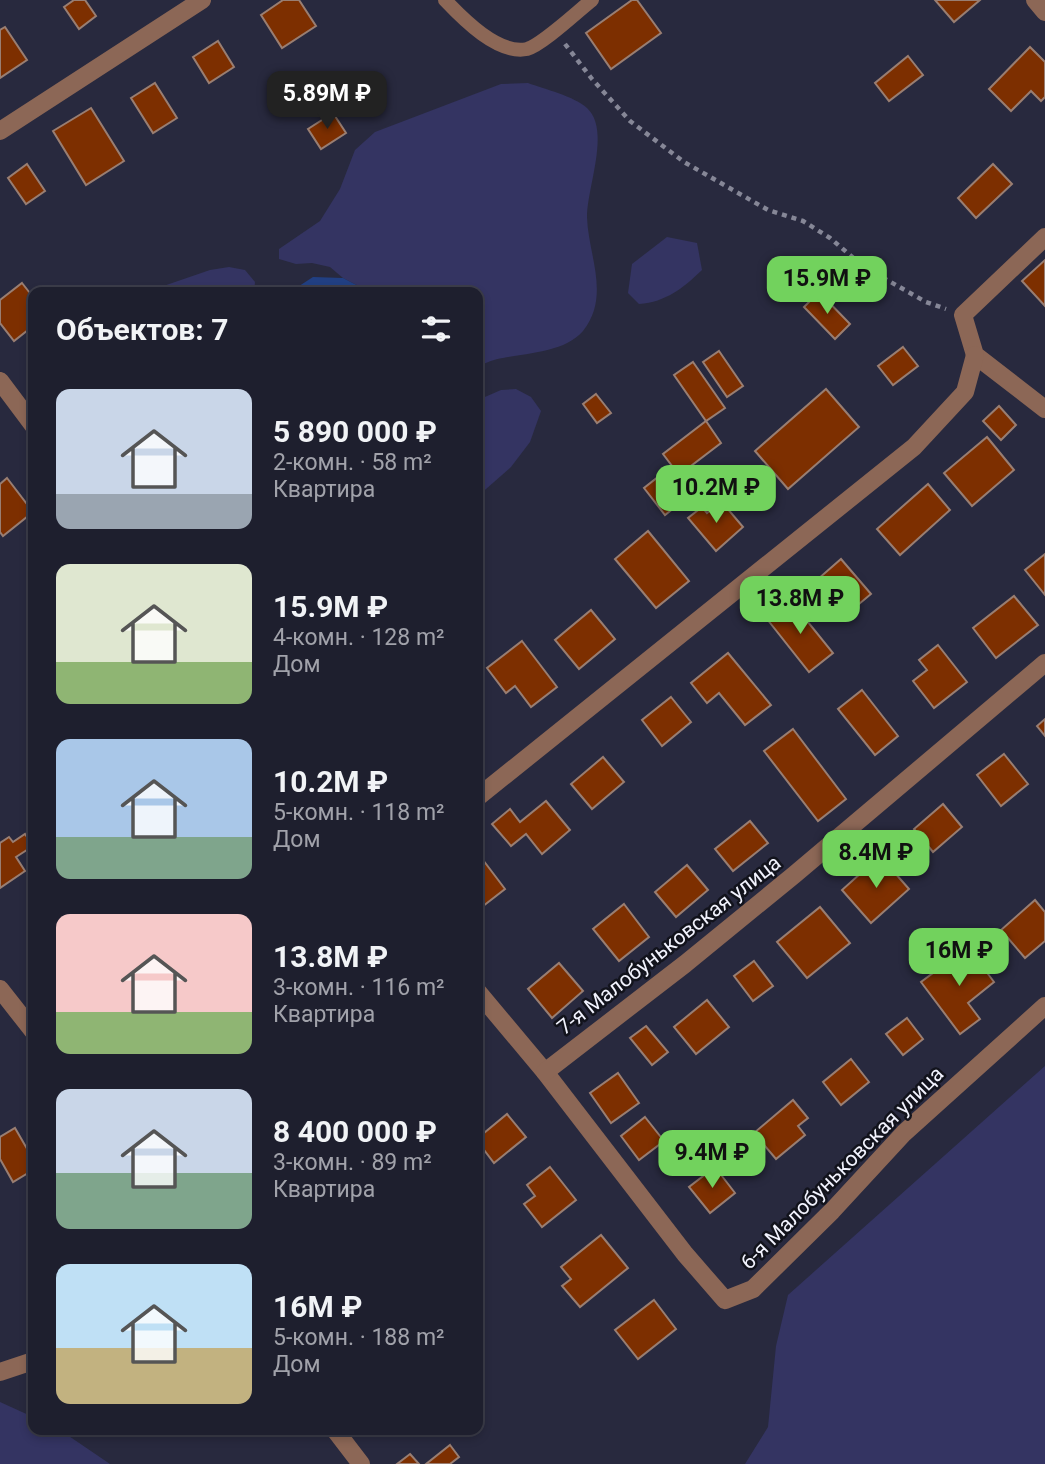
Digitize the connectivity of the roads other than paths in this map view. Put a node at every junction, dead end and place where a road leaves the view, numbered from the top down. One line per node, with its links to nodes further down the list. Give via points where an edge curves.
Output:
1 (202, 0): 6 (street)
2 (445, 0): 3 (lane, via 490,39 512,48 528,48)
3 (592, 0)
4 (1035, 0): 5 (street)
5 (1045, 12)
6 (0, 131)
7 (1045, 237): 8 (street, via 963,314)
8 (975, 355): 10 (street); 13 (street, via 965,392 914,447)
9 (0, 381): 11 (street)
10 (1045, 409)
11 (28, 418)
12 (1045, 663): 18 (street, 7-я Малобуньковская улица, via 685,964)
13 (483, 793)
14 (0, 989): 17 (street)
15 (483, 998): 18 (street)
16 (1045, 1006): 18 (street, 6-я Малобуньковская улица, via 904,1133 753,1289 725,1300)
17 (28, 1025)
18 (545, 1072)
19 (28, 1363): 20 (street)
20 (0, 1372)
21 (339, 1435): 22 (street)
22 (361, 1464)

